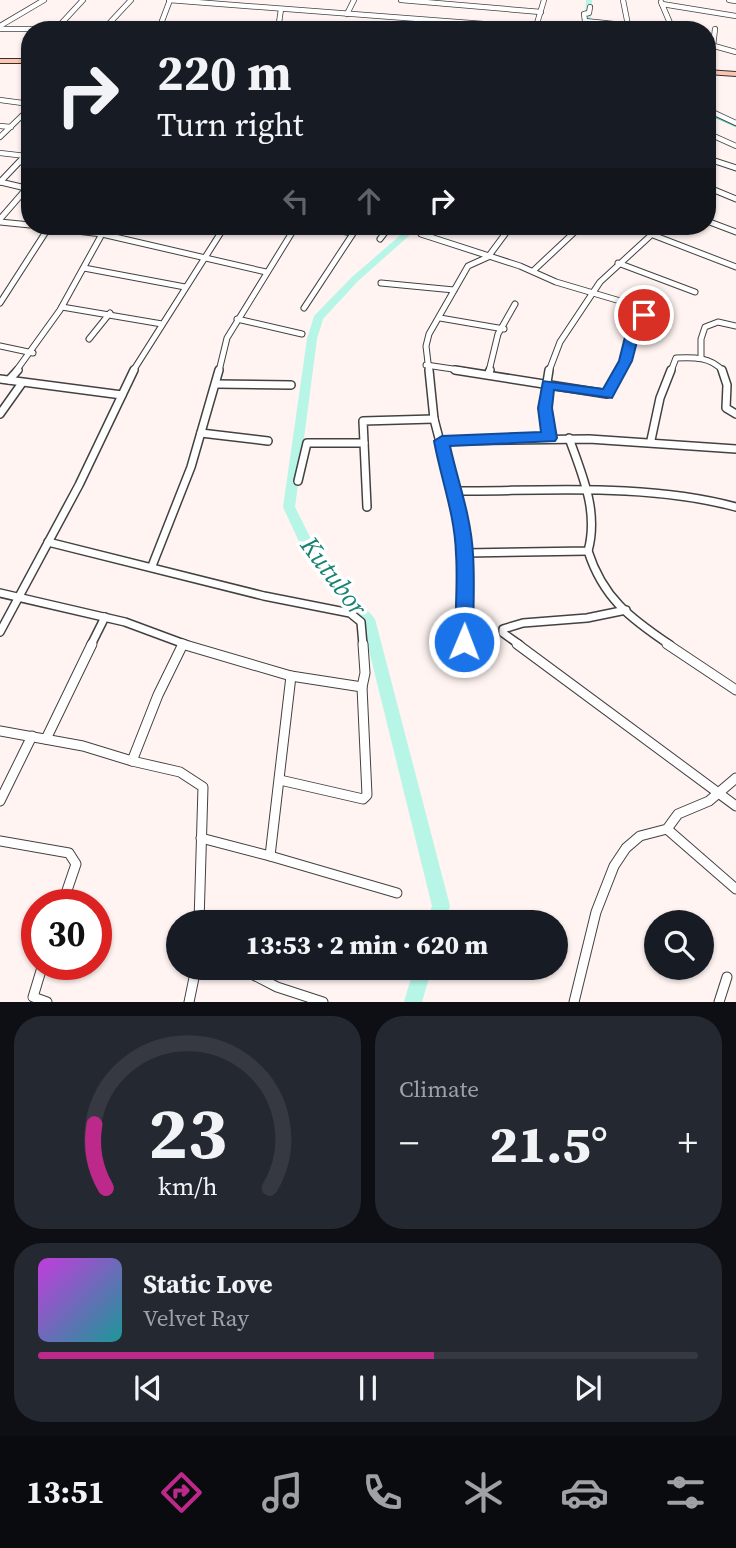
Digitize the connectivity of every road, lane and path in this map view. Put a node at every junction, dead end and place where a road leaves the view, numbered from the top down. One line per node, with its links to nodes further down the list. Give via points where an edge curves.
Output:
1 (44, 0): 31 (street)
2 (83, 0): 22 (street)
3 (131, 0): 23 (street)
4 (170, 0): 13 (street); 24 (street)
5 (355, 0): 19 (street)
6 (401, 0): 11 (street)
7 (493, 0): 16 (street)
8 (544, 0): 18 (street)
9 (622, 0): 29 (street)
10 (729, 0): 12 (street)
11 (440, 1): 16 (street); 21 (street)
12 (736, 1)
13 (227, 2): 17 (street)
14 (661, 2): 20 (street); 30 (street)
15 (590, 7): 28 (street)
16 (492, 8): 18 (street)
17 (281, 9): 19 (street); 25 (street)
18 (541, 12): 27 (street)
19 (347, 14): 21 (street)
20 (736, 16)
21 (433, 20): 26 (street)
22 (64, 21)
23 (111, 21)
24 (162, 21)
25 (280, 21)
26 (444, 21)
27 (538, 21)
28 (587, 21)
29 (627, 21)
30 (668, 21)
31 (0, 27): 32 (street)
32 (21, 27)
33 (716, 47): 34 (street)
34 (736, 52)
35 (0, 61): 36 (main road)
36 (21, 61)
37 (736, 74): 38 (main road)
38 (716, 75)
39 (0, 100): 40 (street)
40 (21, 104)
41 (716, 114): 43 (street)
42 (21, 116): 45 (street)
43 (736, 123)
44 (0, 126): 45 (street)
45 (11, 127): 46 (street)
46 (0, 137)
47 (716, 137): 48 (street)
48 (736, 146)
49 (0, 153): 50 (street)
50 (21, 156)
51 (716, 161): 53 (street)
52 (21, 163): 54 (street)
53 (736, 168)
54 (0, 182): 55 (street)
55 (21, 187)
56 (716, 191): 58 (street)
57 (21, 197): 59 (street)
58 (736, 199)
59 (0, 220): 60 (street)
60 (21, 223)
61 (716, 224): 62 (street)
62 (736, 232)
63 (44, 235): 88 (street)
64 (101, 235): 80 (street)
65 (106, 235): 77 (street)
66 (219, 235): 77 (street)
67 (290, 235): 82 (street)
68 (351, 235): 91 (street)
69 (383, 235): 75 (street)
70 (424, 235): 76 (street)
71 (503, 235): 76 (street)
72 (571, 235): 81 (street)
73 (652, 235): 78 (street)
74 (666, 235): 79 (street)
75 (380, 239)
76 (488, 257): 81 (street); 85 (street, via 468,266)
77 (204, 258): 82 (street); 84 (street)
78 (618, 263): 86 (street); 87 (street)
79 (736, 267)
80 (84, 268): 84 (street); 90 (street)
81 (533, 271): 86 (street)
82 (266, 272): 94 (street)
83 (380, 283): 85 (street)
84 (186, 288): 95 (street)
85 (454, 290): 93 (street)
86 (592, 292): 109 (street, via 560,342 550,364); 109 (street, via 637,306 644,315 634,329 625,361 607,394)
87 (695, 292)
88 (0, 303)
89 (515, 304): 97 (street)
90 (62, 306): 92 (street); 101 (street)
91 (303, 308)
92 (110, 313): 95 (street); 99 (street)
93 (440, 318): 97 (street); 103 (street, via 429,334)
94 (237, 319): 98 (street); 108 (street, via 227,338)
95 (162, 324): 111 (street)
96 (736, 326): 102 (street, via 718,322 705,327)
97 (503, 329): 104 (street)
98 (302, 334)
99 (89, 339)
100 (0, 346): 101 (street)
101 (33, 353): 106 (street)
102 (701, 357): 113 (street, via 727,378 726,408); 118 (street, via 673,359)
103 (426, 365): 104 (street); 114 (street)
104 (489, 373): 109 (street)
105 (0, 379): 106 (street)
106 (9, 380): 107 (street)
107 (22, 383): 111 (street); 112 (street)
108 (216, 384): 110 (street); 115 (street)
109 (548, 384): 116 (street)
110 (291, 385)
111 (122, 395): 128 (street)
112 (0, 414)
113 (736, 414)
114 (434, 419): 120 (street); 121 (street, via 366,419)
115 (201, 433): 119 (street); 131 (street)
116 (549, 438): 117 (street); 120 (street)
117 (569, 438): 118 (street); 125 (street)
118 (651, 440): 122 (street)
119 (268, 441)
120 (442, 441): 124 (street)
121 (364, 443): 123 (street, via 307,443); 127 (street)
122 (736, 449)
123 (298, 481)
124 (456, 491): 125 (street); 130 (street)
125 (587, 494): 126 (street, via 656,494); 129 (street, via 593,528)
126 (736, 507)
127 (368, 508)
128 (48, 542): 131 (street); 133 (street)
129 (588, 551): 130 (street); 134 (street, via 602,586)
130 (465, 553): 137 (street)
131 (152, 565): 140 (street, via 356,617 361,622)
132 (0, 593): 133 (street)
133 (20, 596): 135 (street); 136 (street)
134 (626, 610): 141 (street); 148 (street, via 507,626 503,633)
135 (105, 617): 138 (street); 144 (street)
136 (0, 632)
137 (464, 642)
138 (183, 643): 139 (street); 145 (street)
139 (291, 676): 140 (street); 147 (street)
140 (362, 687): 147 (street, via 363,799)
141 (736, 690)
142 (0, 731): 143 (street)
143 (32, 736): 144 (street); 149 (street)
144 (46, 739): 145 (street)
145 (132, 761): 152 (street, via 197,780 203,787)
146 (736, 778): 148 (street)
147 (280, 780): 154 (street)
148 (721, 794): 150 (street); 151 (street, via 675,815)
149 (0, 801)
150 (736, 806)
151 (667, 829): 156 (street); 166 (street, via 640,836 617,865 597,909)
152 (201, 838): 154 (street); 158 (street)
153 (0, 841): 155 (street, via 69,853 76,864)
154 (270, 856): 157 (street)
155 (67, 889)
156 (736, 889)
157 (397, 893)
158 (199, 910)
159 (726, 977): 167 (street)
160 (38, 980): 163 (street, via 33,996)
161 (194, 980): 164 (street)
162 (265, 980): 165 (street)
163 (47, 1002)
164 (189, 1002)
165 (323, 1002)
166 (574, 1002)
167 (719, 1002)

